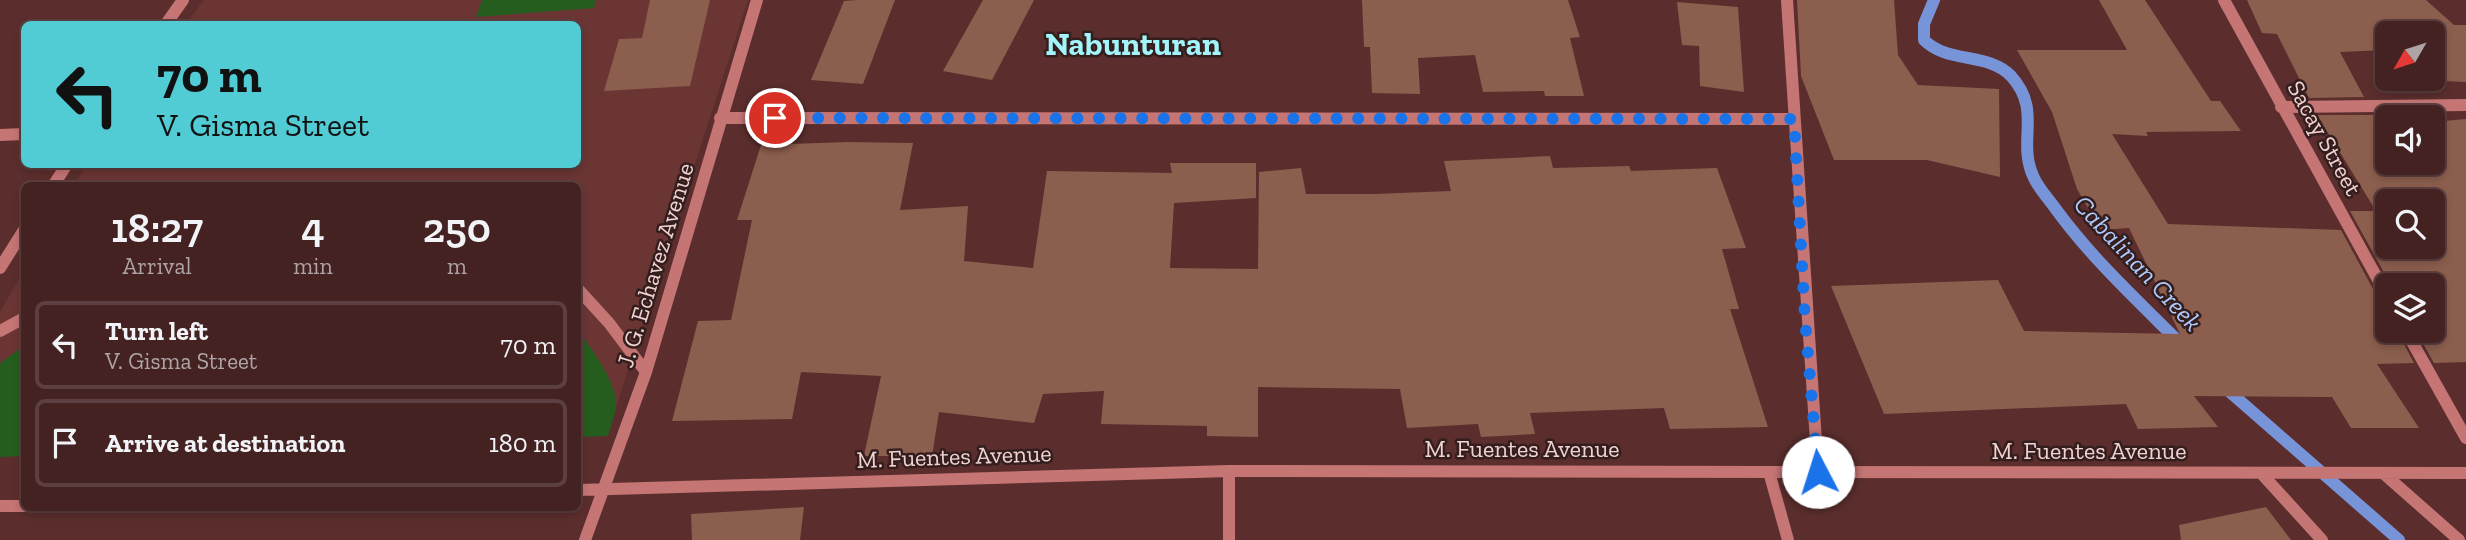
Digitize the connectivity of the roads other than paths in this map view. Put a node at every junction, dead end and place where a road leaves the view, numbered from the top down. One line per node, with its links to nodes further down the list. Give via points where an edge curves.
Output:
1 (183, 0): 5 (street)
2 (757, 0): 8 (street, J. G. Echavez Avenue)
3 (1787, 0): 9 (street)
4 (2224, 0): 7 (street, Sacay Street)
5 (168, 21)
6 (2466, 105): 7 (street)
7 (2281, 107): 14 (street, Sacay Street)
8 (720, 118): 9 (street); 19 (street, J. G. Echavez Avenue)
9 (1794, 119): 23 (street)
10 (21, 134): 11 (street)
11 (0, 135)
12 (21, 235): 13 (street)
13 (0, 268)
14 (2375, 275)
15 (581, 292): 19 (street)
16 (21, 320): 17 (street)
17 (0, 331)
18 (2413, 343): 20 (street)
19 (646, 372): 28 (street, J. G. Echavez Avenue)
20 (2466, 438)
21 (1229, 471): 22 (street, M. Fuentes Avenue); 28 (street, M. Fuentes Avenue); 32 (street)
22 (1769, 472): 23 (street, M. Fuentes Avenue); 33 (street)
23 (1818, 472): 24 (street, M. Fuentes Avenue)
24 (2261, 473): 25 (street, M. Fuentes Avenue); 34 (street)
25 (2383, 473): 26 (street, M. Fuentes Avenue); 35 (street)
26 (2466, 473)
27 (581, 489): 28 (street, M. Fuentes Avenue)
28 (605, 489): 31 (street, J. G. Echavez Avenue)
29 (0, 506): 30 (street)
30 (21, 506)
31 (585, 540)
32 (1229, 540)
33 (1788, 540)
34 (2322, 540)
35 (2459, 540)

